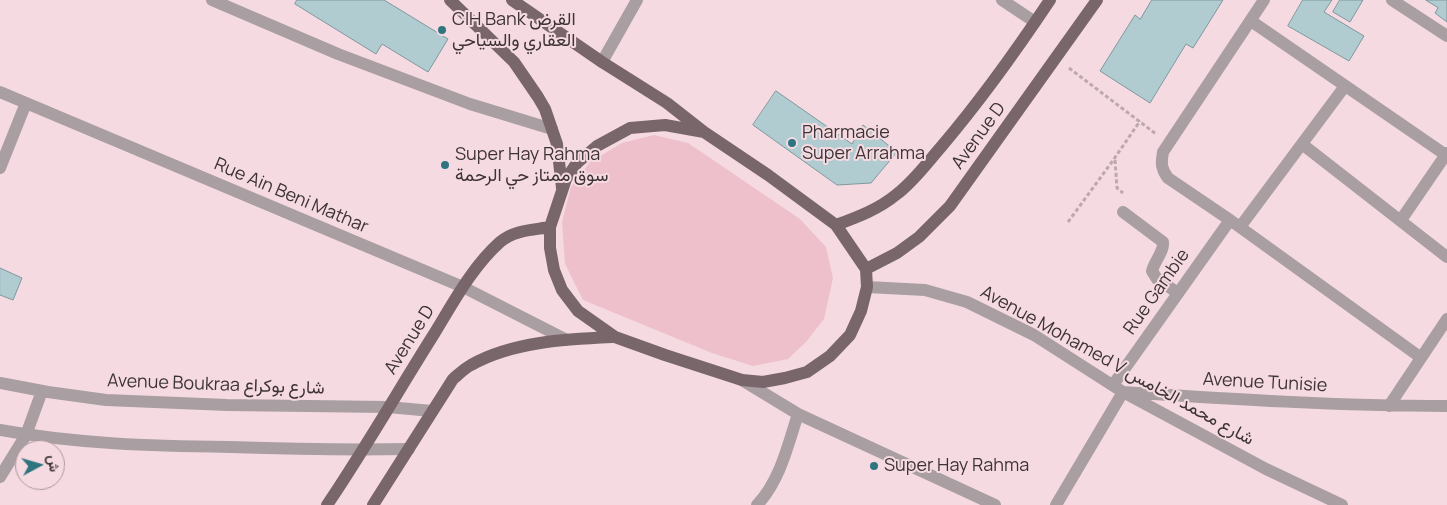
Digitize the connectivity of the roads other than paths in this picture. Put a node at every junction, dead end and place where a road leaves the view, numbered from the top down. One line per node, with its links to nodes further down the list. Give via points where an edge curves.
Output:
1 (212, 0): 17 (street, via 338,54 470,104)
2 (450, 0): 17 (main road, via 514,62 545,109)
3 (512, 0): 13 (main road)
4 (637, 0): 13 (street)
5 (1002, 0): 11 (street)
6 (1050, 0): 11 (main road, Avenue D)
7 (1097, 0): 29 (main road, Avenue D, via 950,206 919,237)
8 (1264, 0): 10 (street)
9 (1394, 0): 12 (street)
10 (1251, 21): 14 (street); 25 (street, via 1163,152 1162,159 1168,178)
11 (1035, 22): 26 (main road, Avenue D, via 969,114 914,178 882,205)
12 (1447, 36)
13 (602, 62): 18 (main road, via 667,103)
14 (1345, 86): 19 (street, Rue Gambie); 20 (street)
15 (0, 92): 16 (street, Rue Ain Beni Mathar)
16 (26, 103): 21 (street); 30 (street, Rue Ain Beni Mathar)
17 (552, 129): 22 (main road)
18 (704, 132): 22 (main road, via 665,125 630,128 596,146 577,163); 26 (main road)
19 (1302, 144): 24 (street); 25 (street, Rue Gambie)
20 (1446, 154): 24 (street)
21 (0, 168)
22 (562, 188): 27 (main road)
23 (1123, 212): 32 (street, via 1163,242 1152,271)
24 (1401, 220): 28 (street)
25 (1235, 224): 32 (street, Rue Gambie); 36 (street)
26 (836, 225): 29 (main road)
27 (550, 227): 30 (main road, Avenue D, via 520,232 501,241); 34 (main road, via 554,270 562,290 578,311)
28 (1447, 257)
29 (866, 269): 31 (main road)
30 (463, 287): 35 (street, Rue Ain Beni Mathar); 43 (main road, Avenue D)
31 (867, 287): 37 (main road, via 850,335 830,356 806,372 785,378 763,382); 39 (street, Avenue Mohamed V شارع محمد الخامس, via 925,290 968,302 1034,335)
32 (1178, 293): 39 (street, Rue Gambie)
33 (1447, 319): 36 (street)
34 (615, 337): 35 (main road); 37 (main road)
35 (565, 339): 44 (main road, via 506,350 471,365 453,379)
36 (1420, 357): 41 (street)
37 (742, 380): 45 (street)
38 (0, 383): 40 (street, Avenue Boukraa شارع بوكراع)
39 (1118, 389): 41 (street, Avenue Tunisie); 55 (street); 56 (street, Avenue Mohamed V شارع محمد الخامس, via 1266,469)
40 (42, 391): 43 (street, Avenue Boukraa شارع بوكراع, via 115,400); 47 (street)
41 (1389, 406): 42 (street, Avenue Tunisie)
42 (1447, 406)
43 (388, 408): 44 (street, Avenue Boukraa شارع بوكراع); 49 (main road, Avenue D)
44 (432, 411): 48 (main road)
45 (798, 414): 53 (street, via 782,462); 54 (street)
46 (0, 430): 47 (street)
47 (26, 434): 49 (street, via 158,446); 50 (street)
48 (409, 449): 49 (street); 52 (main road)
49 (364, 450): 51 (main road, Avenue D)
50 (0, 477)
51 (327, 505)
52 (373, 505)
53 (757, 505)
54 (995, 505)
55 (1056, 505)
56 (1342, 505)

